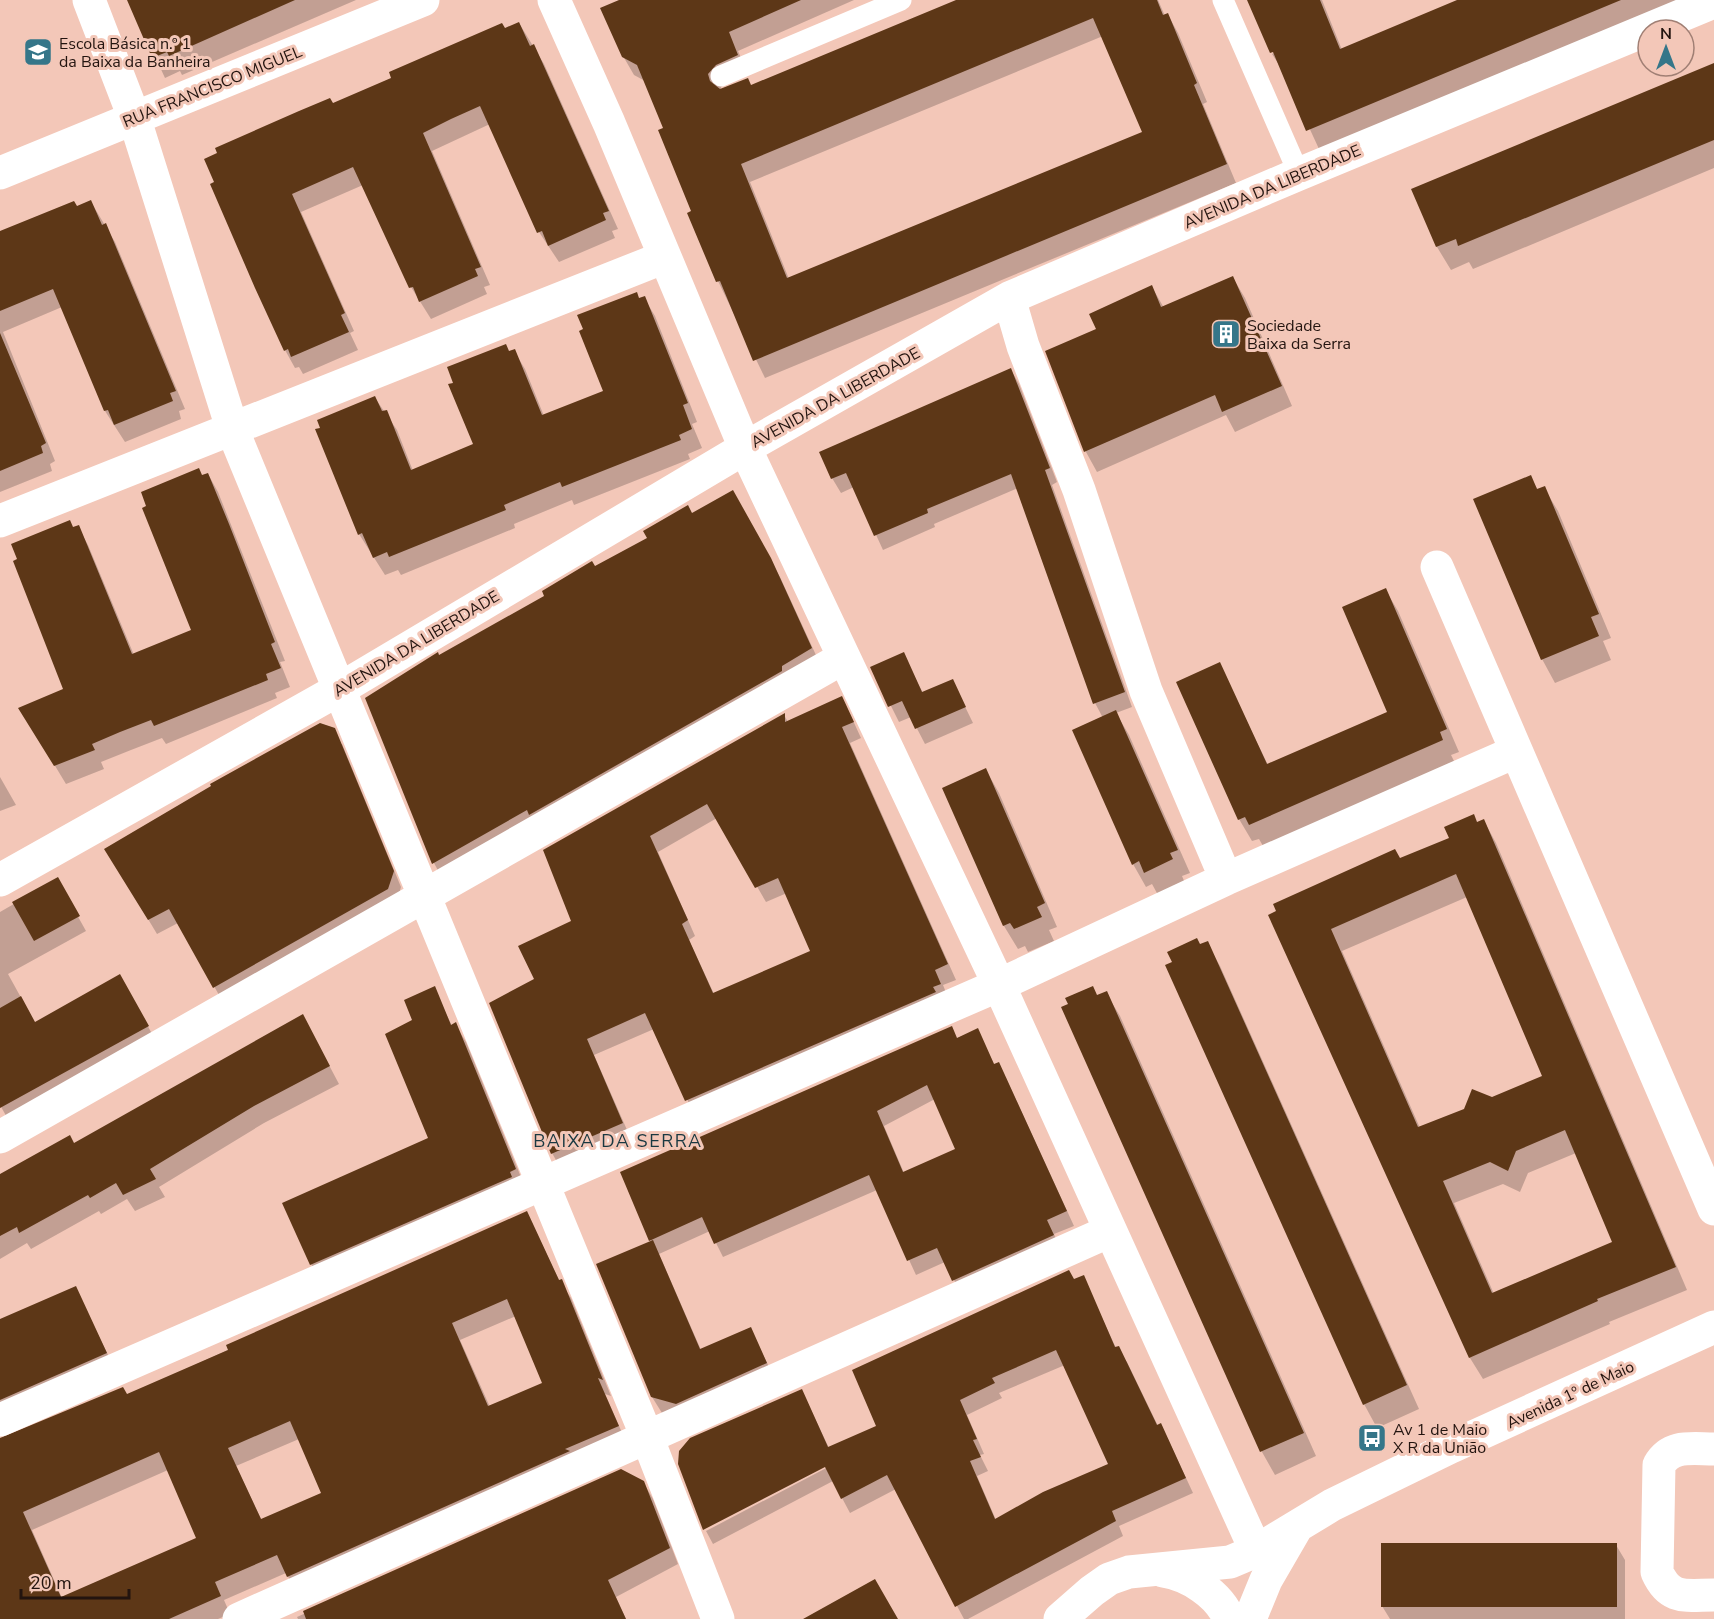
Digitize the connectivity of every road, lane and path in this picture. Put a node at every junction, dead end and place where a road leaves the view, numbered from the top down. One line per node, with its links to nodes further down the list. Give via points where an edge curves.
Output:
1 (89, 0): 8 (street)
2 (423, 0): 8 (street, RUA FRANCISCO MIGUEL)
3 (554, 0): 11 (street)
4 (901, 0): 7 (lane)
5 (1223, 0): 10 (lane)
6 (1714, 2): 10 (street, AVENIDA DA LIBERDADE)
7 (721, 76)
8 (134, 117): 9 (street, RUA FRANCISCO MIGUEL); 13 (street)
9 (0, 173)
10 (1299, 174): 12 (street, AVENIDA DA LIBERDADE)
11 (665, 257): 13 (street); 14 (street)
12 (1009, 298): 14 (street, AVENIDA DA LIBERDADE); 20 (street, via 1146,691)
13 (233, 431): 15 (street); 18 (street)
14 (745, 448): 17 (street); 18 (street, AVENIDA DA LIBERDADE)
15 (0, 521)
16 (1437, 567): 19 (street)
17 (843, 658): 22 (street); 23 (street)
18 (338, 690): 21 (street, AVENIDA DA LIBERDADE); 22 (street)
19 (1515, 752): 20 (street); 26 (street)
20 (1226, 879): 23 (street)
21 (0, 880)
22 (423, 897): 24 (street); 25 (street)
23 (999, 985): 25 (street); 27 (street)
24 (0, 1137)
25 (543, 1183): 29 (street); 30 (street)
26 (1714, 1209)
27 (1110, 1231): 30 (street); 33 (street)
28 (1714, 1327): 32 (street, Avenida 1º de Maio, via 1451,1447)
29 (0, 1420)
30 (647, 1437): 37 (street); 38 (street)
31 (1714, 1449): 35 (street, via 1676,1449 1665,1455 1659,1466 1658,1572 1664,1587 1677,1595)
32 (1298, 1525): 33 (street, Avenida 1º de Maio); 40 (street, Avenida 1º de Maio, via 1266,1581)
33 (1256, 1551): 34 (street, Avenida 1º de Maio, via 1230,1562)
34 (1150, 1570): 36 (street, Avenida 1º de Maio, via 1109,1579); 39 (street, Avenida 1º de Maio, via 1173,1573 1194,1582 1213,1596)
35 (1714, 1595)
36 (1069, 1615)
37 (239, 1619)
38 (718, 1619)
39 (1229, 1619)
40 (1250, 1619)

